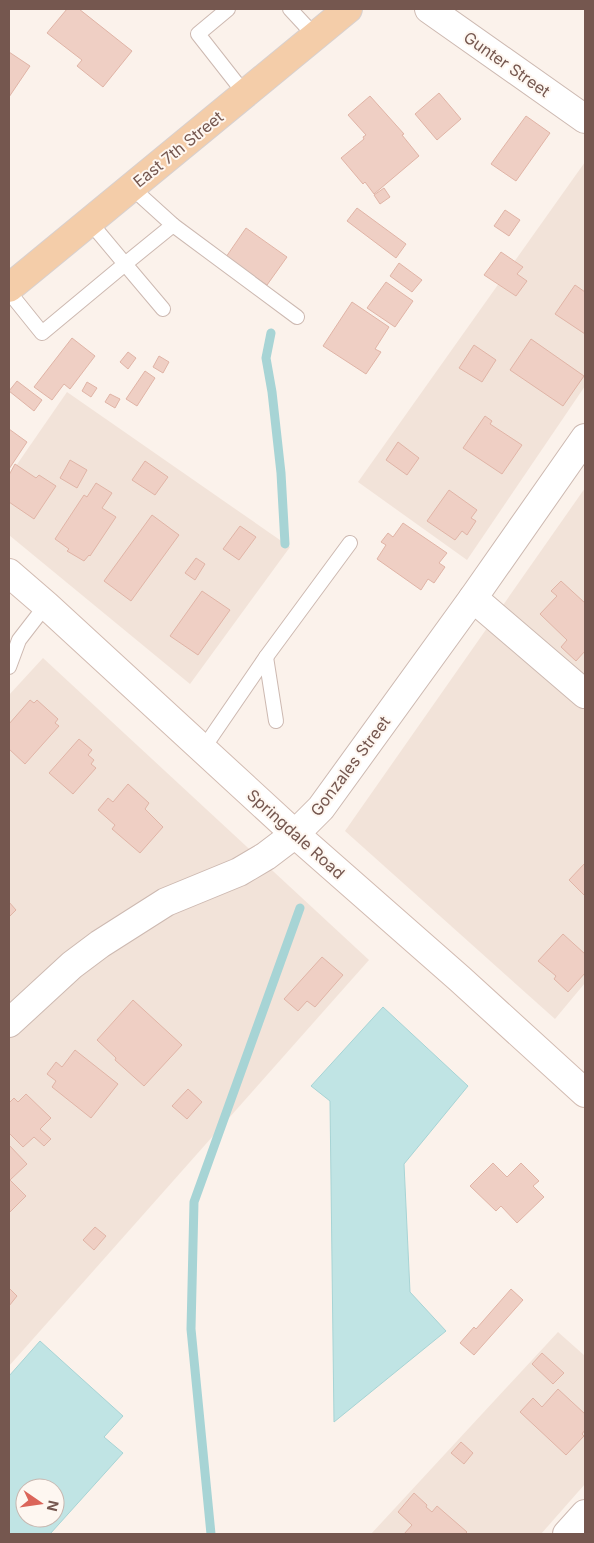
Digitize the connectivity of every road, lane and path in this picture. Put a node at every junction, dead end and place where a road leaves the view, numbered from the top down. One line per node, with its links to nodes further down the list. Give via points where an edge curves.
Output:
1 (228, 9): 6 (lane, via 198,34)
2 (290, 9): 5 (lane)
3 (348, 9): 5 (main road, East 7th Street)
4 (429, 9): 7 (street, Gunter Street)
5 (314, 36): 6 (main road, East 7th Street)
6 (245, 94): 8 (main road, East 7th Street)
7 (585, 119)
8 (131, 187): 9 (main road, East 7th Street); 10 (lane)
9 (89, 221): 11 (lane); 12 (main road, East 7th Street)
10 (173, 225): 11 (lane); 15 (lane)
11 (125, 264): 13 (lane, via 42,333); 14 (lane)
12 (9, 288)
13 (9, 292)
14 (163, 308)
15 (297, 317)
16 (585, 438): 19 (street, Gonzales Street)
17 (350, 543): 21 (lane)
18 (9, 573): 20 (street, Springdale Road)
19 (473, 598): 23 (street); 26 (street, Gonzales Street, via 321,808)
20 (46, 605): 22 (lane, via 18,640); 25 (street, Springdale Road)
21 (266, 657): 24 (lane); 25 (lane)
22 (9, 667)
23 (585, 694)
24 (276, 721)
25 (203, 749): 26 (street, Springdale Road)
26 (295, 834): 27 (street, Gonzales Street, via 239,872 166,902 100,944); 28 (street, Springdale Road)
27 (9, 1023)
28 (585, 1093)
29 (585, 1514): 30 (street)
30 (567, 1534)

